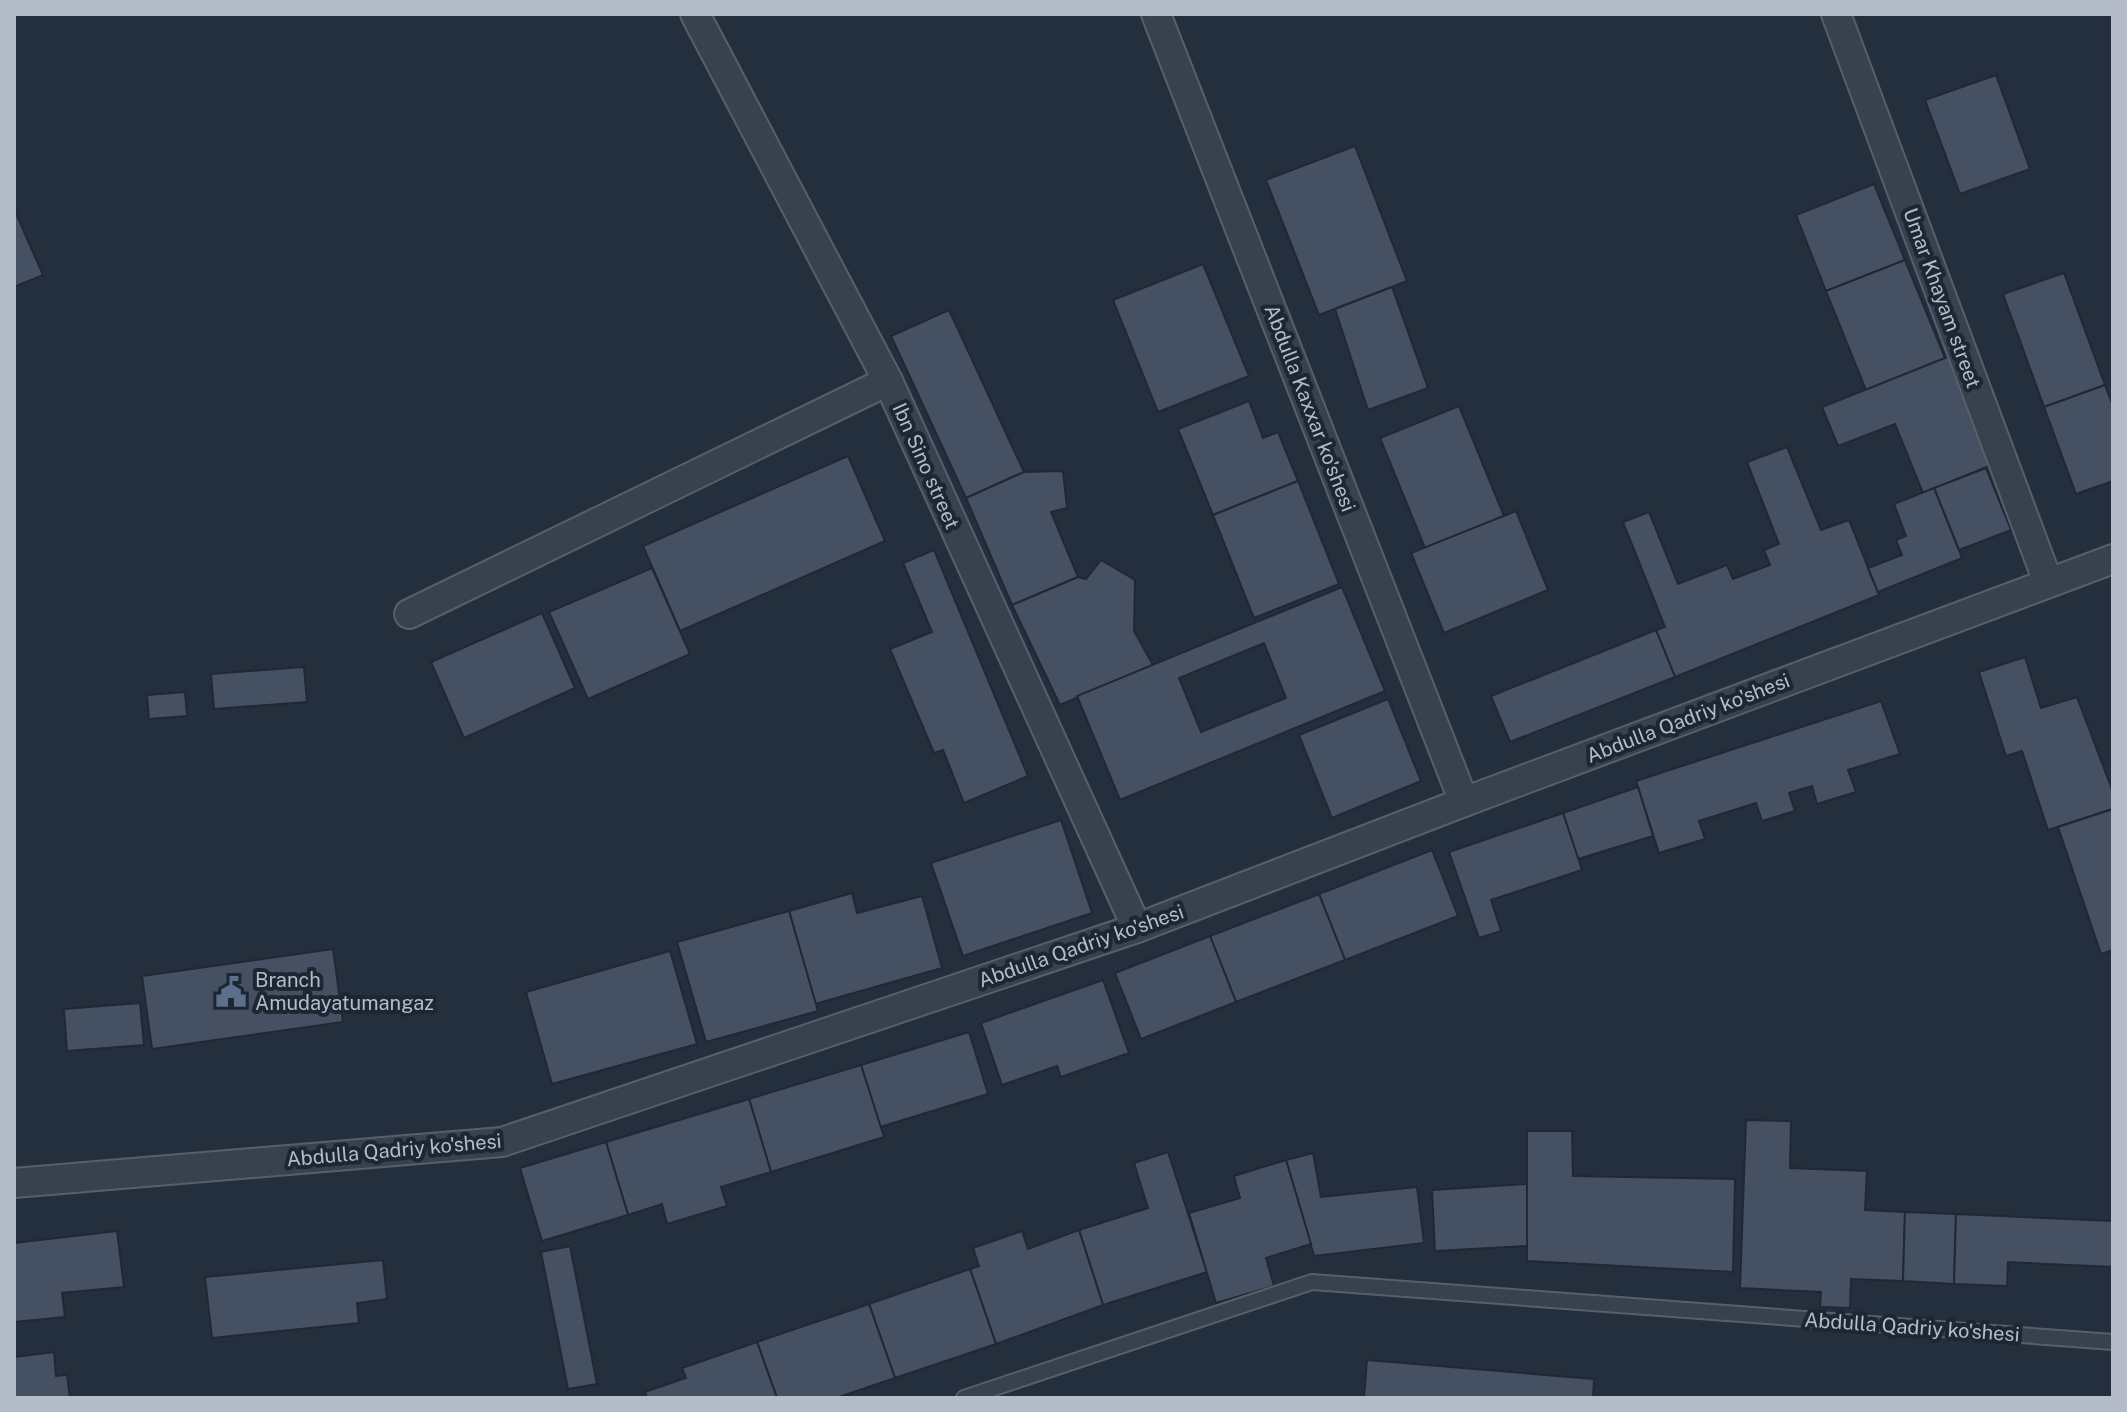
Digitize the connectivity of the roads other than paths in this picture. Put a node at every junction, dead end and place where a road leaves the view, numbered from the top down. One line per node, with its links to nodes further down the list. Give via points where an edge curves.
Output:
1 (695, 14): 4 (street, Ibn Sino street)
2 (1156, 14): 8 (street, Abdulla Kaxxar ko'shesi)
3 (1836, 14): 6 (street, Umar Khayam street)
4 (888, 381): 7 (street); 9 (street, Ibn Sino street)
5 (2113, 559): 6 (street, Abdulla Qadriy ko'shesi)
6 (2048, 582): 8 (street, Abdulla Qadriy ko'shesi)
7 (409, 614)
8 (1464, 802): 9 (street, Abdulla Qadriy ko'shesi)
9 (1137, 928): 10 (street, Abdulla Qadriy ko'shesi, via 502,1142)
10 (14, 1183)
11 (2113, 1342): 12 (lane, Abdulla Qadriy ko'shesi, via 1312,1282)
12 (964, 1398)

